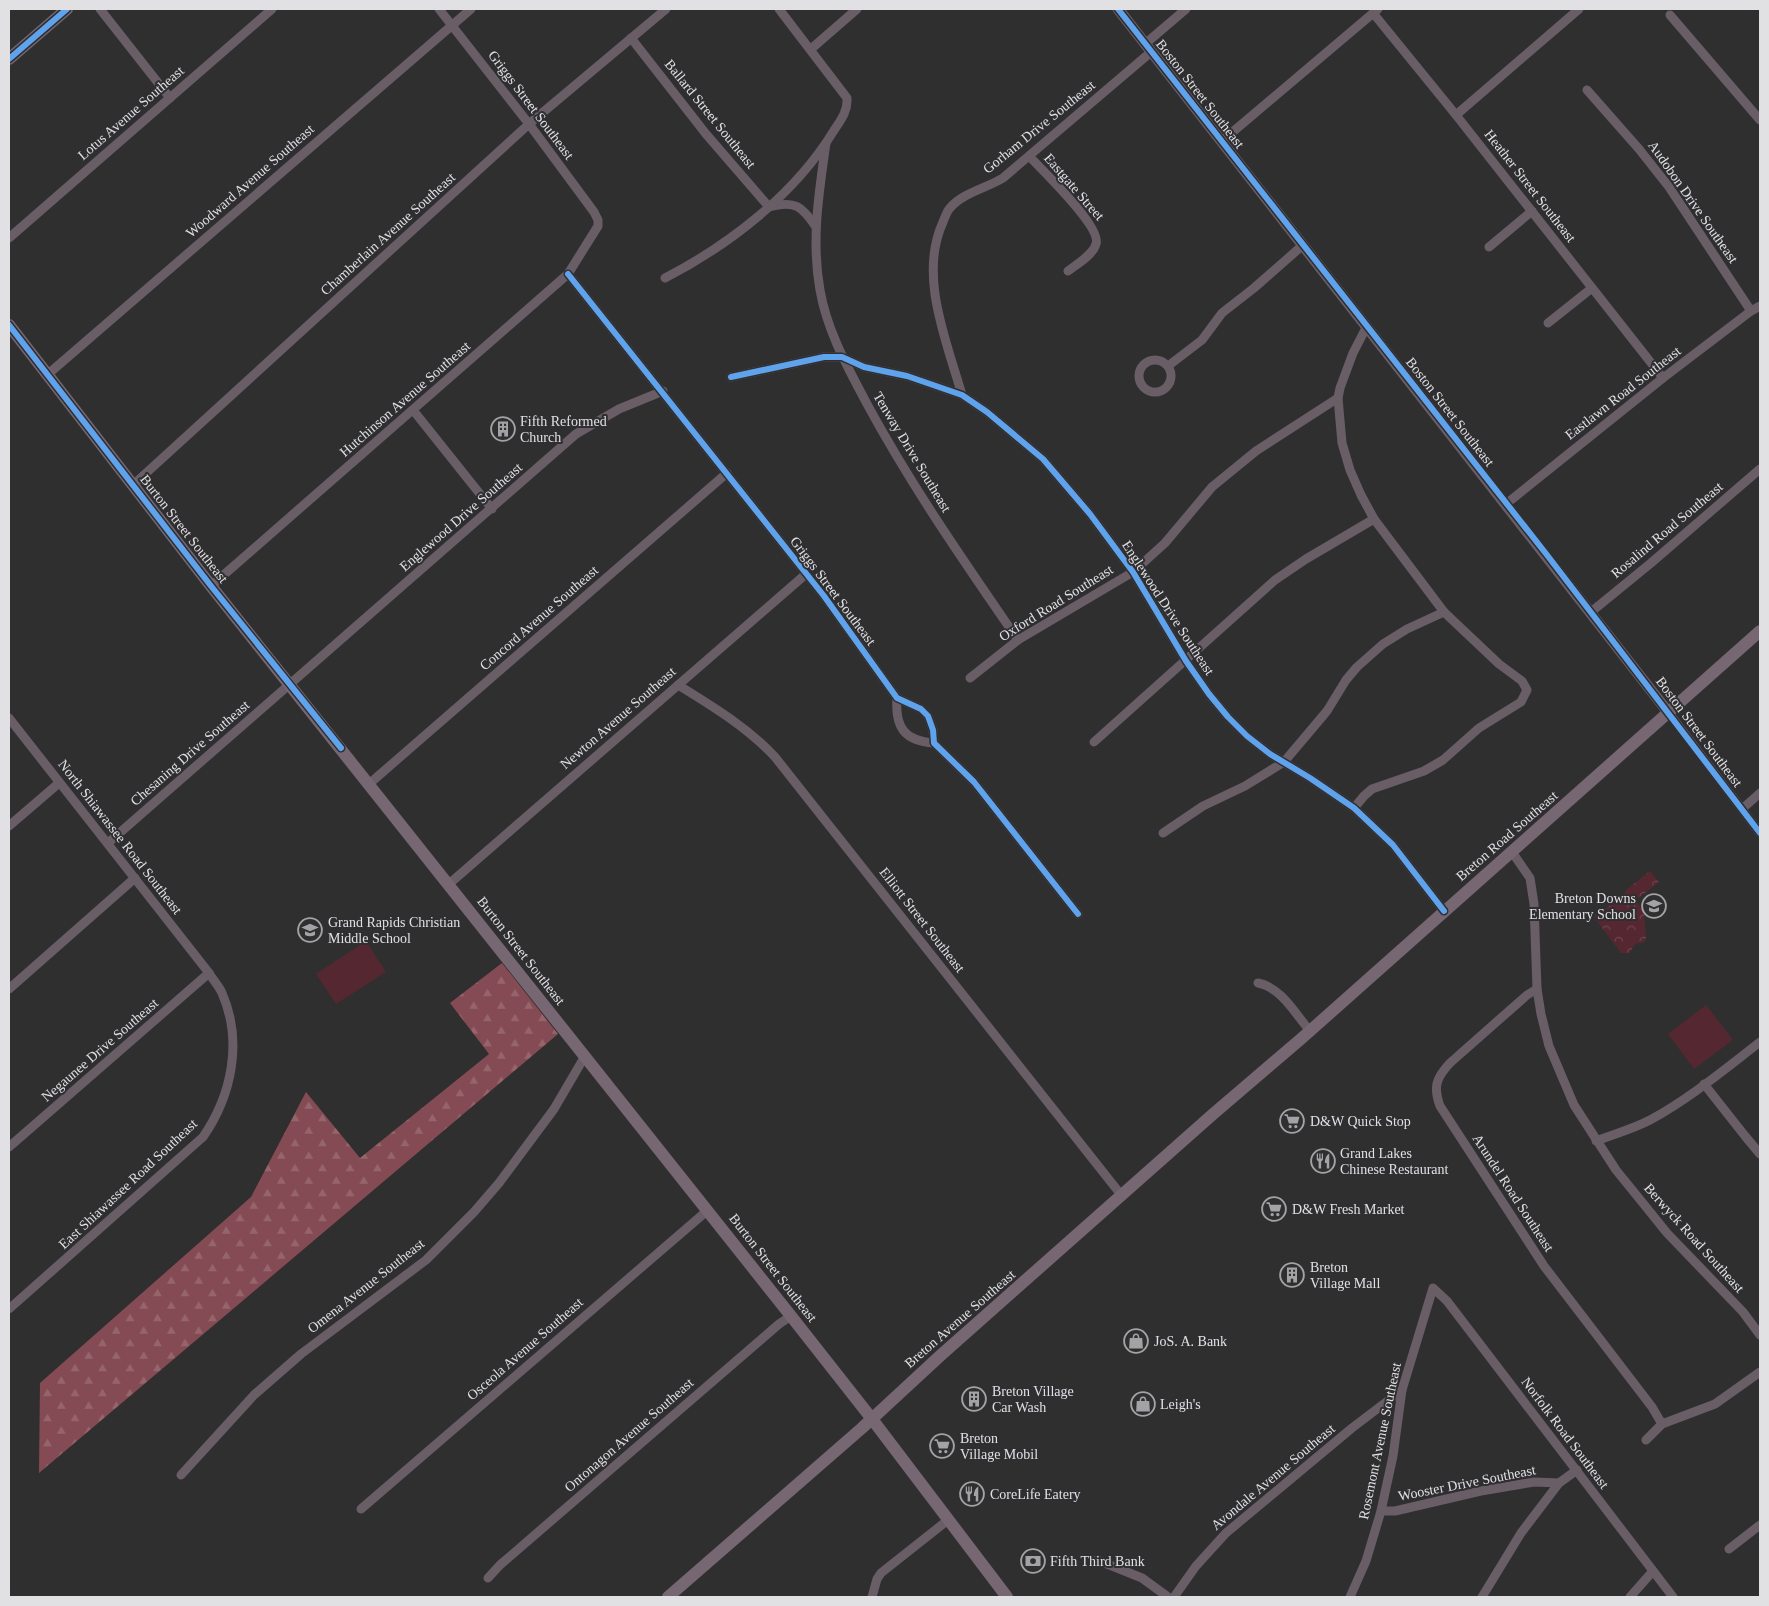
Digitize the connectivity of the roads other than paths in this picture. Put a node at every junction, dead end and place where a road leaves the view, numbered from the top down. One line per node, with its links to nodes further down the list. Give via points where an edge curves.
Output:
1 (67, 9): 18 (main road)
2 (100, 9): 20 (street)
3 (272, 9): 20 (street, Lotus Avenue Southeast)
4 (439, 9): 14 (street, Griggs Street Southeast)
5 (471, 9): 14 (street, Woodward Avenue Southeast)
6 (666, 9): 15 (street, Chamberlain Avenue Southeast)
7 (779, 9): 17 (street)
8 (857, 9): 17 (street)
9 (1118, 9): 16 (street, Boston Street Southeast)
10 (1186, 9): 16 (street, Gorham Drive Southeast)
11 (1579, 9): 21 (street)
12 (1375, 11): 21 (street, Heather Street Southeast); 24 (street)
13 (1670, 15): 22 (street)
14 (452, 25): 23 (street, Griggs Street Southeast); 45 (street, Woodward Avenue Southeast)
15 (631, 38): 23 (street, Chamberlain Avenue Southeast); 27 (street, Ballard Street Southeast, via 706,134)
16 (1148, 48): 24 (street, Boston Street Southeast); 26 (street, Gorham Drive Southeast)
17 (811, 49): 25 (street, via 847,98 846,110)
18 (9, 60)
19 (1587, 90): 39 (street, Audobon Drive Southeast, via 1669,187)
20 (170, 98): 31 (street, Lotus Avenue Southeast)
21 (1456, 115): 28 (street, Heather Street Southeast)
22 (1760, 120)
23 (529, 124): 29 (street, Griggs Street Southeast); 54 (street, Chamberlain Avenue Southeast)
24 (1222, 142): 32 (street, Boston Street Southeast)
25 (826, 143): 27 (street); 30 (street, Tenway Drive Southeast)
26 (1029, 156): 34 (street, Eastgate Street, via 1095,230 1094,250); 49 (street, Gorham Drive Southeast, via 1003,178 961,198 950,208 935,243 934,282 939,317)
27 (769, 206): 30 (street, via 792,204 803,211); 36 (street, via 740,232)
28 (1532, 211): 33 (street); 37 (street, Heather Street Southeast)
29 (598, 220): 35 (street, Hutchinson Avenue Southeast, via 598,226)
30 (816, 227): 43 (street, Tenway Drive Southeast, via 820,290)
31 (9, 238)
32 (1303, 245): 41 (street, Boston Street Southeast); 44 (street, via 1222,313 1202,340)
33 (1489, 247)
34 (1068, 271)
35 (568, 274): 48 (street, Griggs Street Southeast); 51 (street, Hutchinson Avenue Southeast)
36 (665, 278)
37 (1592, 288): 40 (street); 47 (street, Heather Street Southeast)
38 (1760, 306): 39 (street, Eastlawn Road Southeast)
39 (1751, 311): 47 (street, Eastlawn Road Southeast)
40 (1548, 323)
41 (1366, 326): 50 (street); 55 (street, Boston Street Southeast)
42 (10, 329): 45 (main road, Burton Street Southeast)
43 (842, 357): 46 (street, Englewood Drive Southeast, via 816,358); 49 (street, Englewood Drive Southeast, via 864,367 906,376); 64 (street, Tenway Drive Southeast, via 912,483)
44 (1168, 366)
45 (47, 375): 54 (main road, Burton Street Southeast)
46 (731, 377)
47 (1662, 378): 55 (street, Eastlawn Road Southeast)
48 (663, 391): 53 (street, Griggs Street Southeast); 56 (street, Englewood Drive Southeast, via 620,409 576,434)
49 (962, 395): 58 (street, Englewood Drive Southeast, via 1043,459)
50 (1338, 398): 57 (street, via 1342,443 1357,487); 58 (street, Oxford Road Southeast, via 1256,451 1212,488)
51 (413, 410): 56 (street); 60 (street, Hutchinson Avenue Southeast)
52 (1760, 468): 62 (street, Rosalind Road Southeast, via 1652,564)
53 (727, 473): 59 (street, Griggs Street Southeast); 76 (street, Concord Avenue Southeast)
54 (133, 485): 60 (main road, Burton Street Southeast)
55 (1506, 504): 62 (street, Boston Street Southeast)
56 (492, 509): 67 (street, Englewood Drive Southeast)
57 (1374, 519): 61 (street); 65 (street, via 1275,580)
58 (1134, 572): 64 (street, Oxford Road Southeast); 65 (street, Englewood Drive Southeast)
59 (806, 574): 68 (street, Newton Avenue Southeast); 69 (street, Griggs Street Southeast)
60 (211, 586): 67 (main road, Burton Street Southeast)
61 (1444, 612): 74 (street, via 1383,644 1357,667 1323,716); 78 (street, via 1499,664 1522,681 1527,690 1521,702 1479,728 1443,760 1424,771 1372,790)
62 (1591, 612): 70 (street, Boston Street Southeast)
63 (1760, 631): 70 (main road, Breton Road Southeast)
64 (1018, 640): 66 (street, Oxford Road Southeast)
65 (1186, 661): 72 (street); 74 (street, Englewood Drive Southeast, via 1237,727)
66 (970, 678)
67 (290, 684): 76 (main road, Burton Street Southeast); 83 (street, Chesaning Drive Southeast)
68 (678, 685): 86 (street, Newton Avenue Southeast); 101 (street, Elliott Street Southeast, via 739,724 775,757)
69 (898, 698): 73 (street, Griggs Street Southeast, via 928,716); 73 (street, via 901,728 912,738)
70 (1668, 712): 79 (street, Boston Street Southeast); 84 (main road, Breton Road Southeast)
71 (9, 718): 75 (street, North Shiawassee Road Southeast)
72 (1094, 742)
73 (934, 743): 88 (street, via 974,782)
74 (1284, 762): 78 (street, Englewood Drive Southeast); 81 (street, via 1203,806)
75 (58, 783): 80 (street); 83 (street, North Shiawassee Road Southeast)
76 (369, 784): 86 (main road, Burton Street Southeast)
77 (1760, 793): 79 (street)
78 (1354, 808): 87 (street, Englewood Drive Southeast, via 1393,846)
79 (1742, 809): 82 (street, Boston Street Southeast)
80 (9, 826)
81 (1162, 833)
82 (1760, 833)
83 (108, 843): 85 (street, North Shiawassee Road Southeast)
84 (1512, 852): 87 (main road, Breton Road Southeast); 91 (street, Berwyck Road Southeast, via 1530,878)
85 (136, 878): 89 (street, North Shiawassee Road Southeast); 92 (street)
86 (448, 884): 95 (main road, Burton Street Southeast)
87 (1444, 910): 93 (main road, Breton Road Southeast)
88 (1078, 914)
89 (209, 973): 99 (street, Negaunee Drive Southeast); 104 (street, East Shiawassee Road Southeast, via 221,992 233,1036 230,1077 215,1119 188,1151)
90 (1258, 983): 93 (street, via 1277,992)
91 (1537, 988): 98 (street, Berwyck Road Southeast, via 1549,1046 1574,1105); 110 (street, Arundel Road Southeast, via 1441,1072 1436,1094 1440,1106 1544,1266)
92 (9, 989)
93 (1310, 1031): 96 (main road, Breton Road Southeast)
94 (1760, 1042): 97 (street)
95 (586, 1056): 102 (main road, Burton Street Southeast); 113 (street, Omena Avenue Southeast, via 554,1109 474,1212 426,1260 301,1354 254,1395)
96 (1273, 1063): 101 (main road, Breton Avenue Southeast)
97 (1704, 1084): 98 (street, via 1650,1120); 100 (street)
98 (1596, 1141): 106 (street, Berwyck Road Southeast, via 1667,1233 1743,1312)
99 (9, 1147)
100 (1760, 1154)
101 (1122, 1196): 109 (main road, Breton Avenue Southeast)
102 (708, 1210): 105 (main road, Burton Street Southeast); 115 (street, Osceola Avenue Southeast)
103 (1433, 1288): 108 (street, Rosemont Avenue Southeast); 112 (street, Norfolk Road Southeast, via 1447,1301)
104 (9, 1309)
105 (791, 1316): 109 (main road, Burton Street Southeast); 122 (street, Ontonagon Avenue Southeast)
106 (1760, 1335)
107 (1760, 1372): 110 (street, via 1715,1404)
108 (1402, 1390): 116 (street, Rosemont Avenue Southeast); 127 (street, Avondale Avenue Southeast, via 1226,1533)
109 (872, 1419): 117 (main road, Burton Street Southeast); 123 (main road, Breton Avenue Southeast)
110 (1662, 1424): 111 (street)
111 (1646, 1440)
112 (1577, 1470): 114 (street); 121 (street, Norfolk Road Southeast)
113 (181, 1474)
114 (1559, 1483): 116 (street, Wooster Drive Southeast, via 1534,1482 1395,1511); 129 (street, via 1521,1533)
115 (361, 1509)
116 (1381, 1511): 128 (street, Rosemont Avenue Southeast, via 1366,1561)
117 (948, 1520): 124 (street, via 879,1576); 125 (main road, Burton Street Southeast)
118 (1760, 1525): 119 (street)
119 (1729, 1549)
120 (1097, 1560): 126 (street, via 1142,1578)
121 (1653, 1571): 130 (street); 131 (street, Norfolk Road Southeast)
122 (488, 1578)
123 (668, 1597)
124 (872, 1597)
125 (1007, 1597)
126 (1168, 1597)
127 (1174, 1597)
128 (1350, 1597)
129 (1482, 1597)
130 (1630, 1597)
131 (1673, 1597)

